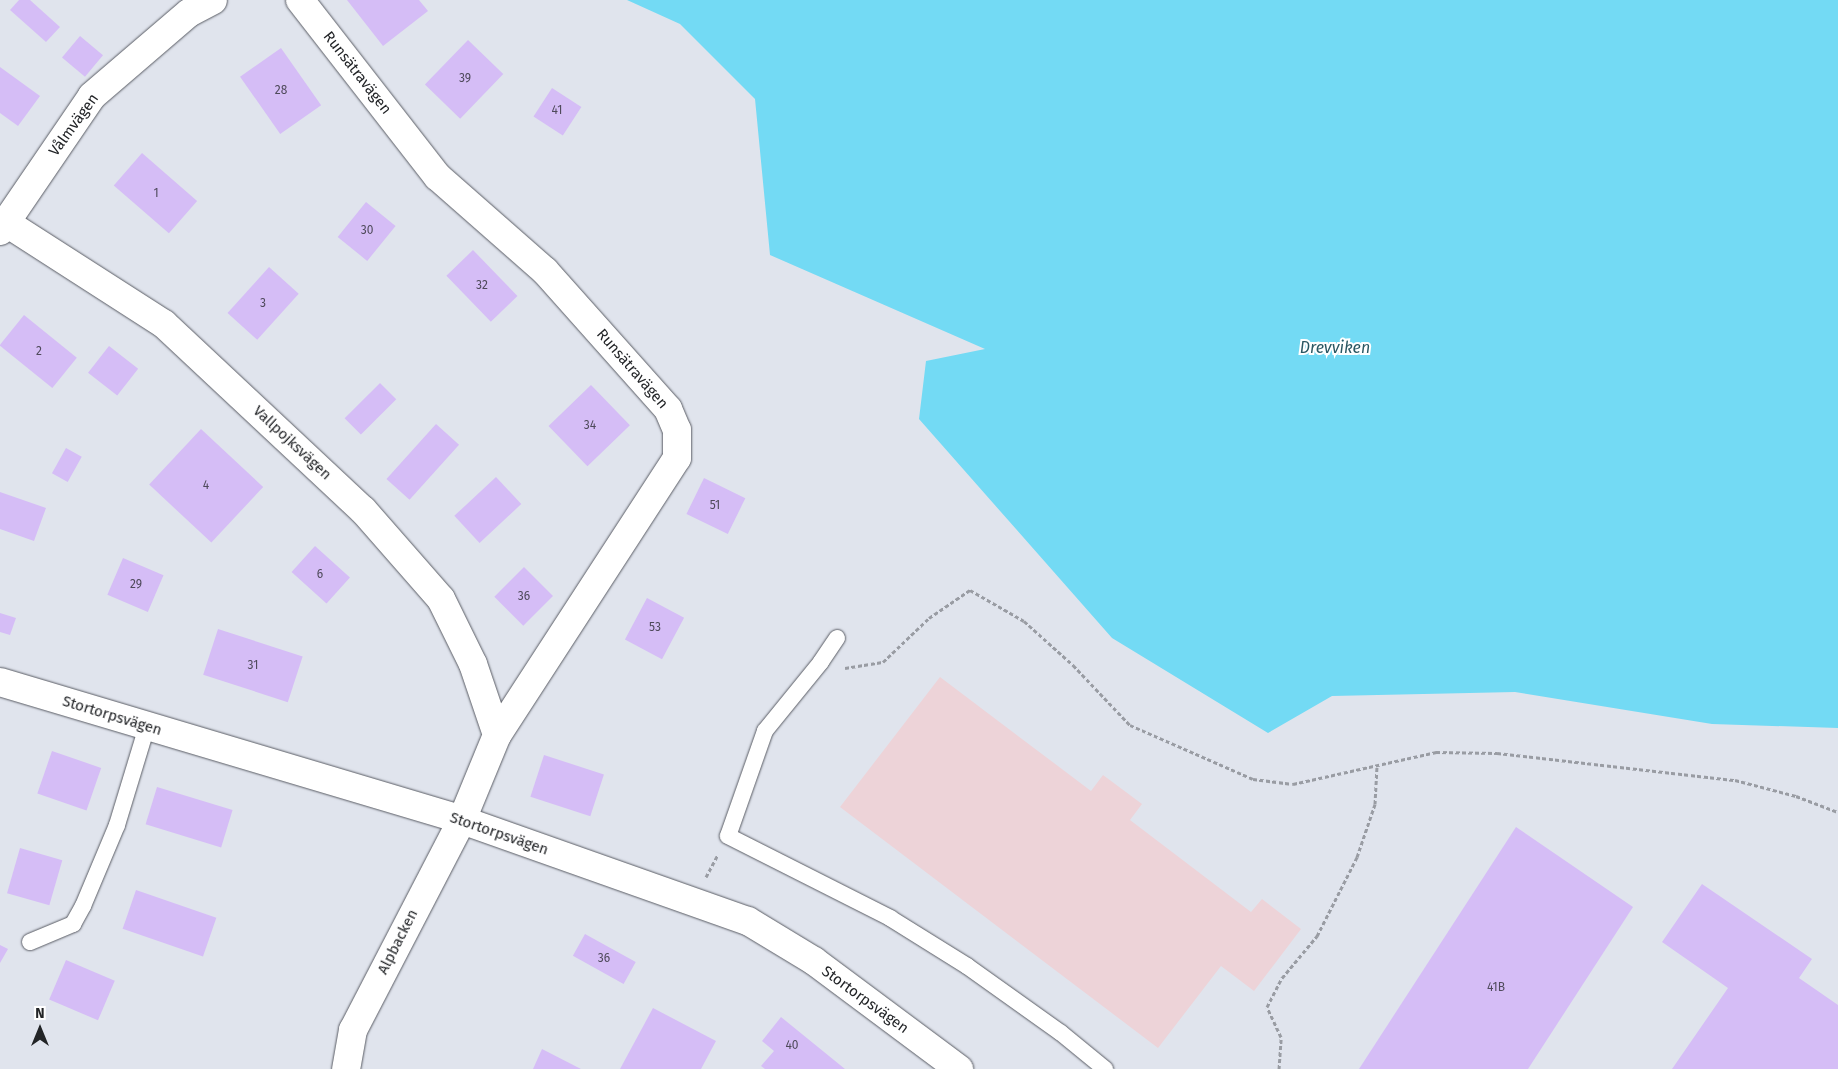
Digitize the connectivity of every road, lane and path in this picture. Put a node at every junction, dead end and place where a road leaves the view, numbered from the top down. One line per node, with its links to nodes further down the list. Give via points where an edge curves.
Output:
1 (213, 0): 3 (street, Vålmvägen, via 189,13 92,96)
2 (300, 0): 8 (street, Runsätravägen, via 438,177 544,270 668,409 677,430 677,458)
3 (3, 226): 8 (street, Vallpojksvägen, via 164,324 363,510 441,600 473,664)
4 (837, 638): 5 (lane)
5 (821, 662): 9 (path, via 847,669 883,662 929,618 970,590 1024,621 1073,665 1130,725 1253,779 1293,784); 12 (lane, via 765,731)
6 (0, 682): 7 (street, Stortorpsvägen)
7 (147, 726): 11 (street, Stortorpsvägen); 14 (lane, via 117,825 83,906 73,924)
8 (497, 734): 11 (street, Runsätravägen)
9 (1377, 767): 10 (path, via 1436,752 1497,753 1734,780 1796,796); 18 (path, via 1375,804 1357,857 1317,936 1282,978 1267,1007 1281,1037)
10 (1838, 812)
11 (462, 820): 15 (street, Alpbacken, via 353,1030); 16 (street, Stortorpsvägen, via 748,921 814,961)
12 (728, 836): 13 (path); 17 (lane, via 890,918 967,966 1061,1033)
13 (703, 882)
14 (30, 942)
15 (349, 1067)
16 (960, 1069)
17 (1105, 1069)
18 (1278, 1069)

